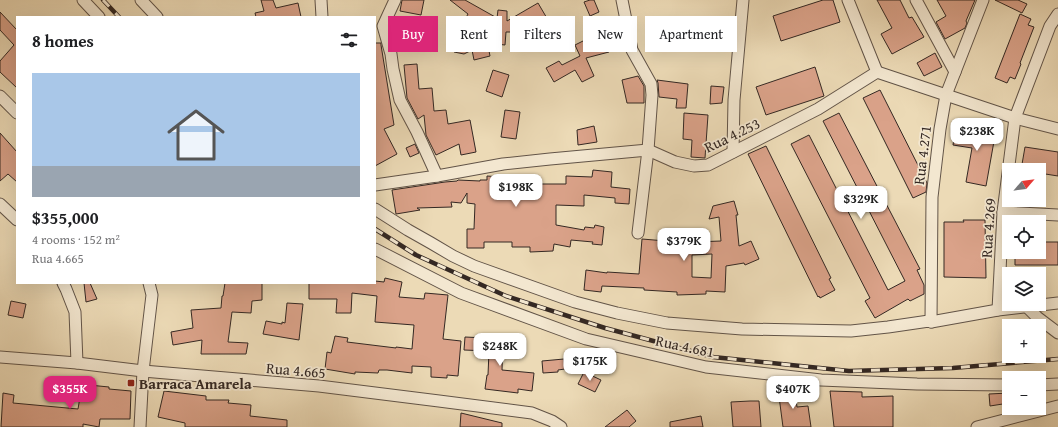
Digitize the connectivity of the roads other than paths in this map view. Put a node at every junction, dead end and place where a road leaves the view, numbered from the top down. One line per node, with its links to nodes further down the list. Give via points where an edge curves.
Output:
1 (83, 0): 11 (street)
2 (141, 0): 12 (street)
3 (321, 0): 13 (street)
4 (395, 0): 14 (street)
5 (622, 0): 22 (street, via 632,50 651,84)
6 (743, 0): 23 (street, via 734,100)
7 (848, 0): 15 (street)
8 (916, 0): 16 (street)
9 (983, 0): 16 (street, Rua 4.271)
10 (1058, 14): 20 (street, Rua 4.269, via 1050,26)
11 (98, 16)
12 (156, 16)
13 (322, 16)
14 (379, 26): 24 (street, via 391,54 400,100)
15 (877, 72): 17 (street); 23 (street, Rua 4.253, via 818,109)
16 (955, 72): 17 (street, Rua 4.271)
17 (946, 95): 20 (street); 40 (street, Rua 4.271, via 932,197)
18 (0, 96): 19 (street)
19 (16, 112)
20 (1015, 118): 21 (street); 28 (street, Rua 4.269)
21 (1058, 129)
22 (648, 150): 23 (street, Rua 4.253, via 675,162 694,166 708,165); 24 (street, Rua 4.253, via 504,164); 31 (street)
23 (733, 152)
24 (437, 176): 25 (street, Rua 4.253)
25 (376, 185)
26 (0, 204): 30 (street)
27 (376, 210): 40 (street, via 474,266 575,302 617,313 667,323 742,329 851,330)
28 (1003, 212): 29 (street); 38 (street, Rua 4.269)
29 (1058, 215)
30 (16, 219)
31 (638, 233)
32 (376, 250): 47 (street, Rua 4.681, via 460,293 586,339 706,367 821,380)
33 (64, 284): 43 (street, via 75,312)
34 (149, 284): 44 (street, via 152,295)
35 (1058, 304): 36 (street)
36 (1046, 305)
37 (1002, 309): 38 (street)
38 (998, 310): 40 (street)
39 (1032, 311): 41 (street)
40 (932, 322)
41 (1058, 333)
42 (0, 357): 43 (street, Rua 4.665)
43 (77, 363): 44 (street, Rua 4.665)
44 (143, 371): 49 (street); 50 (street, Rua 4.665, via 319,386 532,413 552,420)
45 (1046, 384): 46 (street)
46 (1058, 384)
47 (1002, 385)
48 (1058, 406): 51 (street)
49 (140, 427)
50 (561, 427)
51 (977, 427)

